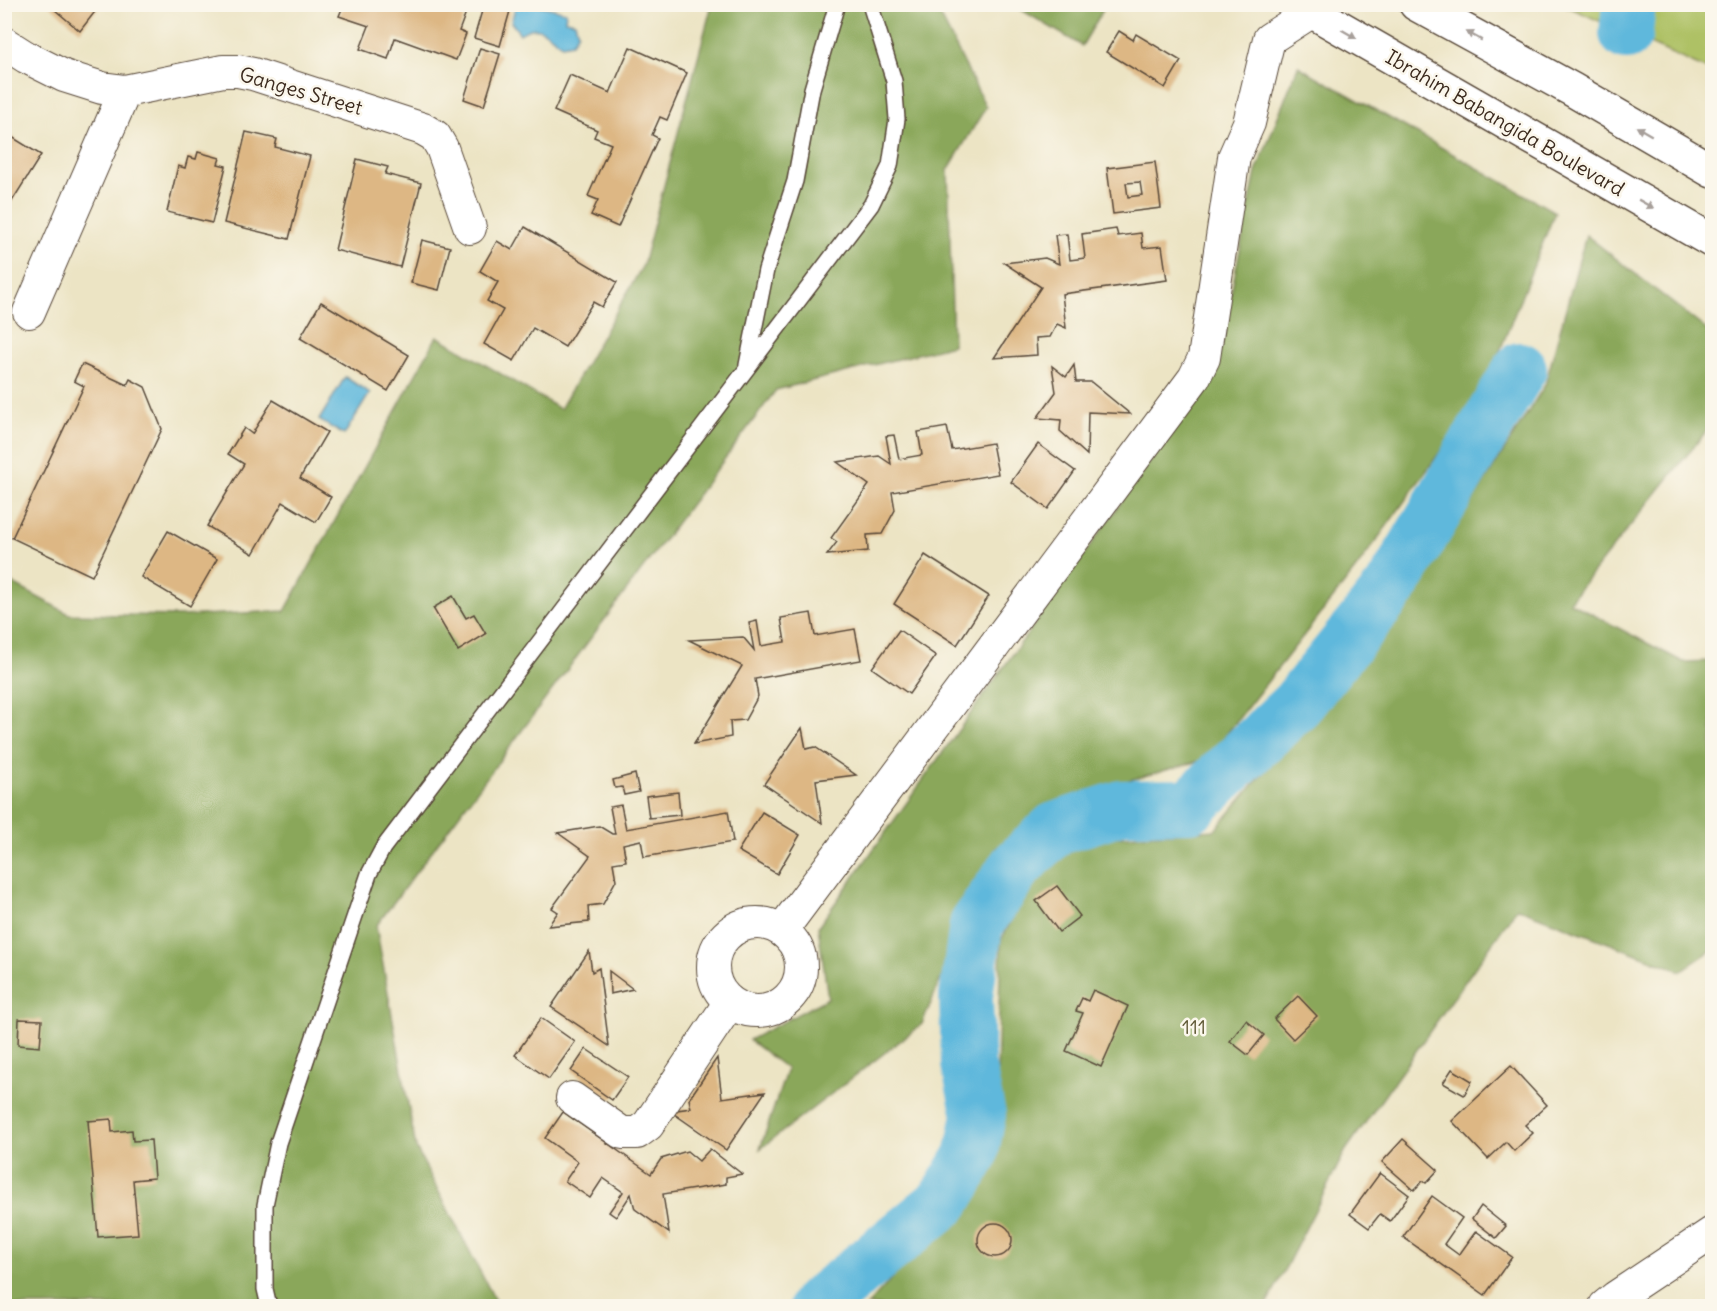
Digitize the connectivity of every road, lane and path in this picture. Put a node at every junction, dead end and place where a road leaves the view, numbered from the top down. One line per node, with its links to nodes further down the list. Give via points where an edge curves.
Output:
1 (837, 4): 11 (lane, via 812,89 795,181 766,270)
2 (870, 4): 11 (lane, via 894,81 897,119 890,166 871,205)
3 (1416, 4): 7 (street, one-way to 3)
4 (1305, 8): 9 (street, Ibrahim Babangida Boulevard, one-way to 9); 12 (street, via 1269,39 1249,123 1234,157 1204,358 1194,378)
5 (4, 43): 6 (street, Ganges Street, via 64,76)
6 (125, 91): 8 (street, Ganges Street, via 238,71 423,129 435,136 442,148); 10 (street)
7 (1713, 171)
8 (470, 228)
9 (1713, 241)
10 (29, 312)
11 (747, 368): 16 (lane, via 390,838 374,865 278,1143 265,1205 265,1289)
12 (782, 930): 13 (street, via 753,922 725,935 716,948 713,977); 13 (street, via 799,952 800,973 794,993 771,1010 750,1010)
13 (730, 1002): 14 (street, via 648,1125 637,1133 622,1133)
14 (572, 1098)
15 (1713, 1233): 17 (street)
16 (269, 1306)
17 (1605, 1306)

